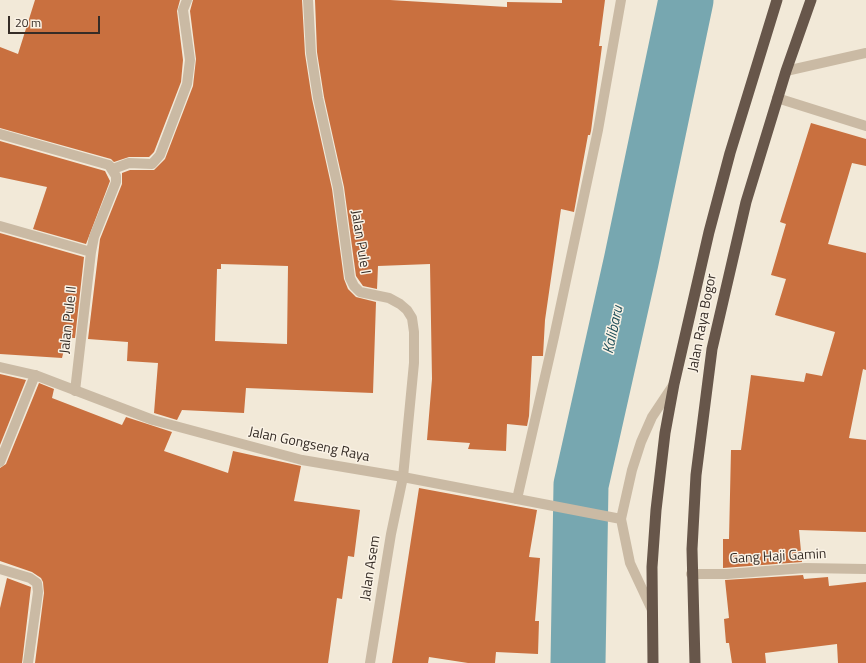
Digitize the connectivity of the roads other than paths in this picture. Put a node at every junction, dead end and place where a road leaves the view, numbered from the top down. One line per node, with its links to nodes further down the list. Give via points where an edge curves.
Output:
1 (187, 0): 11 (street, via 184,10 190,60 186,84 160,154 152,164 129,163)
2 (308, 0): 19 (street, Jalan Pule I, via 311,53 338,188 350,278 360,292 389,298 407,310 412,318 414,363)
3 (621, 0): 20 (street, via 598,130)
4 (777, 0): 16 (highway, Jalan Raya Bogor, via 730,153)
5 (811, 0): 7 (highway, Jalan Raya Bogor)
6 (866, 53): 7 (street)
7 (786, 71): 8 (highway, Jalan Raya Bogor)
8 (777, 98): 9 (street); 24 (highway, Jalan Raya Bogor, via 746,202 712,349 696,475)
9 (866, 126)
10 (0, 134): 11 (street)
11 (111, 167): 13 (street, Jalan Pule II, via 116,182 94,237)
12 (0, 226): 13 (street)
13 (91, 252): 17 (street, Jalan Pule II)
14 (0, 367): 15 (street, Jalan Gongseng Raya)
15 (36, 375): 17 (street, Jalan Gongseng Raya); 18 (street)
16 (674, 384): 21 (street, via 652,418 641,442); 25 (highway, Jalan Raya Bogor, via 657,502)
17 (75, 391): 19 (street, Jalan Gongseng Raya, via 153,420 230,442 302,460)
18 (0, 462)
19 (402, 477): 20 (street, Jalan Gongseng Raya); 27 (street, Jalan Asem)
20 (517, 499): 21 (street, Jalan Gongseng Raya)
21 (621, 519): 25 (street, via 630,563)
22 (0, 569): 26 (street, via 30,578 37,583)
23 (866, 569): 24 (street, Gang Haji Gamin, via 805,568)
24 (692, 574): 29 (highway, Jalan Raya Bogor)
25 (652, 610): 28 (highway, Jalan Raya Bogor)
26 (28, 663)
27 (370, 663)
28 (653, 663)
29 (695, 663)

